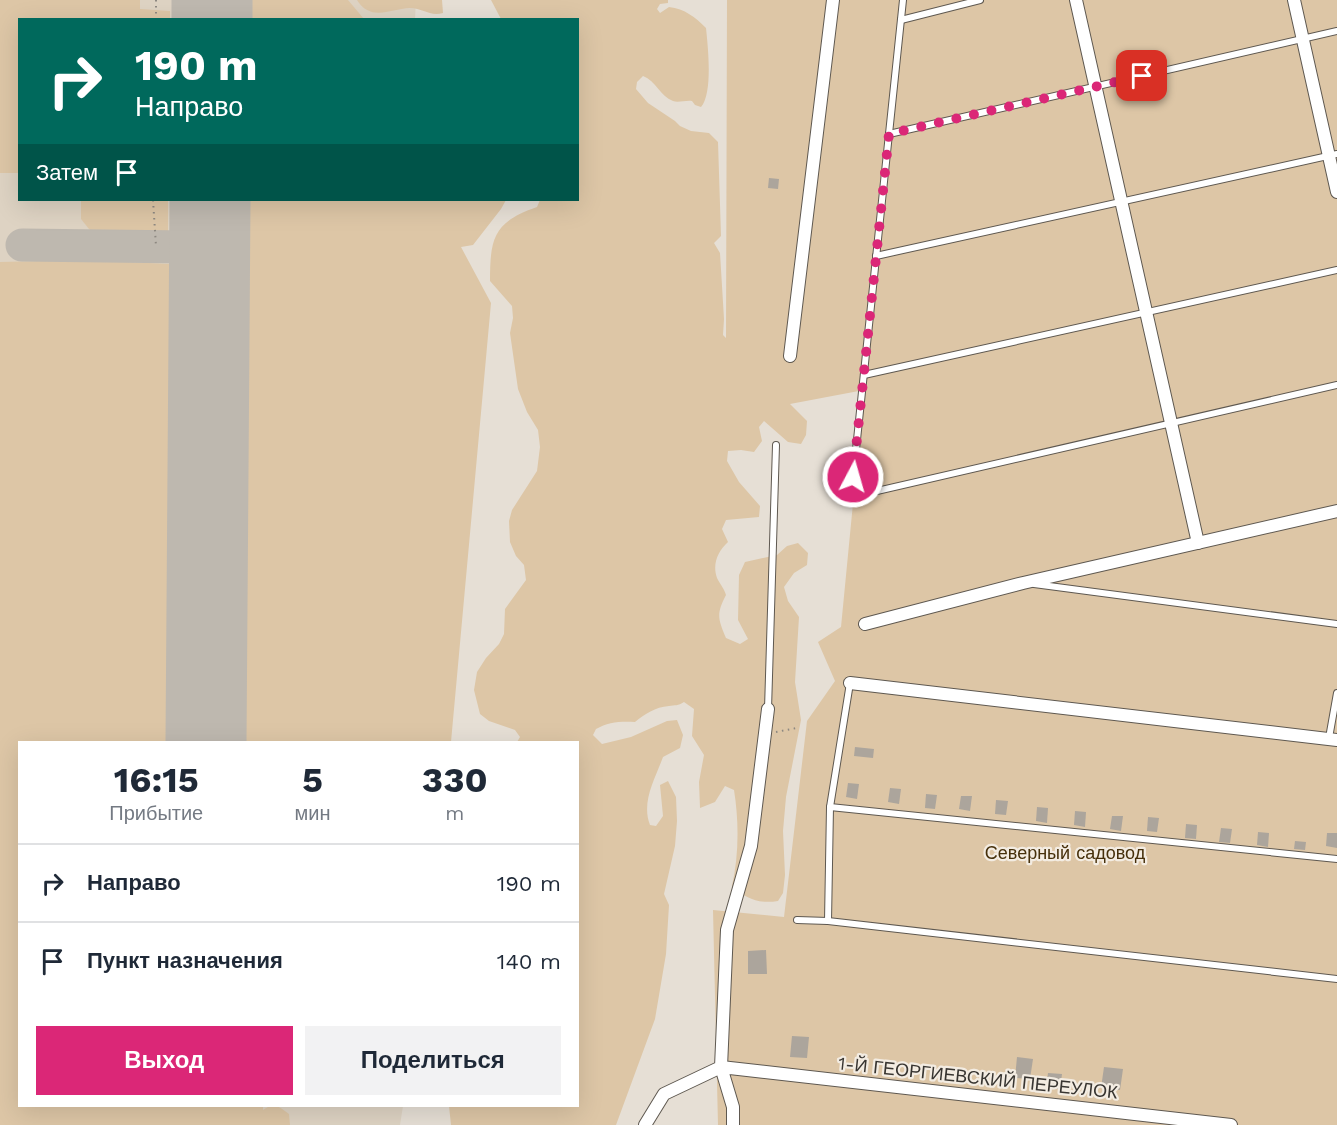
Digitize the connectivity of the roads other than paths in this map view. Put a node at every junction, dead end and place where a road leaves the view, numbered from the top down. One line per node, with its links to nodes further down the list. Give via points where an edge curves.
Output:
1 (833, 0): 17 (street)
2 (903, 0): 6 (lane)
3 (980, 0): 6 (lane)
4 (1076, 0): 9 (street)
5 (1294, 0): 8 (street)
6 (901, 20): 10 (lane)
7 (1337, 31): 8 (lane)
8 (1303, 39): 9 (lane); 11 (street)
9 (1096, 86): 10 (lane); 13 (street)
10 (889, 134): 14 (lane)
11 (1333, 155): 12 (street); 13 (lane)
12 (1337, 192)
13 (1122, 203): 14 (lane); 16 (street)
14 (876, 256): 18 (lane)
15 (1337, 270): 16 (lane)
16 (1146, 312): 18 (lane); 20 (street)
17 (790, 356)
18 (864, 375): 20 (lane, via 851,497)
19 (1337, 385): 20 (lane)
20 (1171, 422): 23 (street)
21 (777, 445): 29 (lane)
22 (1337, 512): 23 (street)
23 (1198, 543): 24 (street)
24 (1023, 583): 25 (street); 26 (lane)
25 (865, 624)
26 (1337, 624)
27 (850, 683): 30 (street); 31 (lane)
28 (1337, 693): 30 (lane)
29 (768, 709): 36 (street, via 752,846 726,930)
30 (1333, 739)
31 (830, 807): 32 (lane); 34 (lane)
32 (1337, 859)
33 (797, 920): 34 (lane)
34 (828, 921): 35 (lane)
35 (1337, 979)
36 (721, 1067): 37 (street, via 664,1094); 38 (street, via 733,1107); 39 (street, 1-Й ГЕОРГИЕВСКИЙ ПЕРЕУЛОК)
37 (645, 1125)
38 (733, 1125)
39 (1231, 1125)

